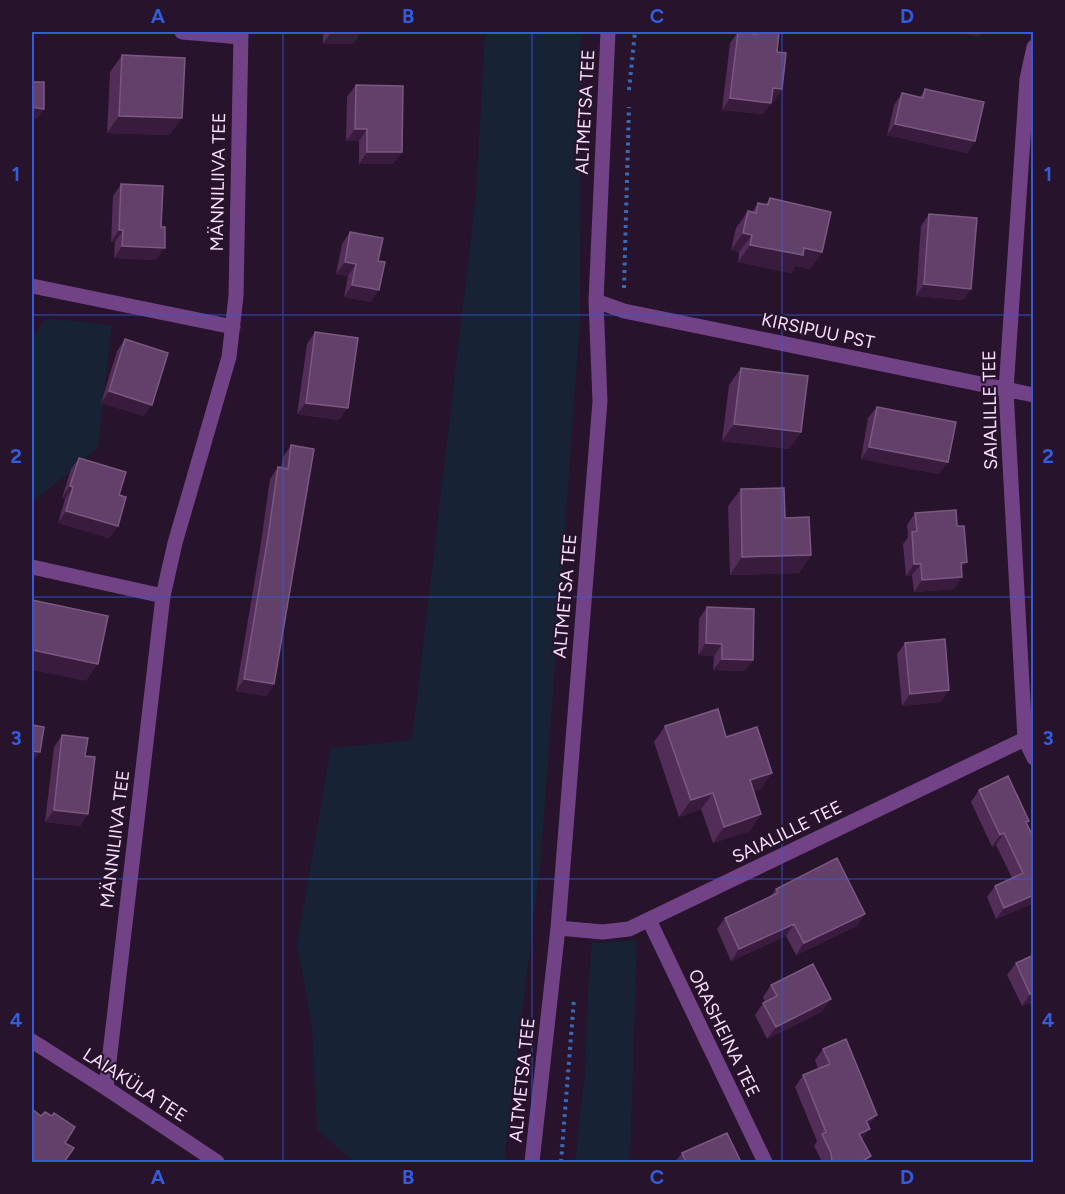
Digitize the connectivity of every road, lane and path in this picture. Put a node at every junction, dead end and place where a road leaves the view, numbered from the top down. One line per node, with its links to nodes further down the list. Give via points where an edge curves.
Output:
1 (182, 32): 3 (street, MÄNNILIIVA TEE)
2 (608, 32): 6 (street, ALTMETSA TEE)
3 (241, 34): 7 (street, MÄNNILIIVA TEE)
4 (1034, 46): 8 (street, SAIALILLE TEE, via 1027,78)
5 (32, 286): 7 (street)
6 (596, 301): 8 (street, KIRSIPUU PST, via 636,313); 15 (street, ALTMETSA TEE, via 600,401)
7 (233, 327): 11 (street, MÄNNILIIVA TEE, via 229,357)
8 (1006, 390): 9 (street, KIRSIPUU PST); 12 (street, SAIALILLE TEE)
9 (1034, 395)
10 (32, 567): 11 (street)
11 (163, 596): 17 (street, MÄNNILIIVA TEE)
12 (1029, 736): 13 (street); 14 (street, SAIALILLE TEE)
13 (1034, 758)
14 (649, 920): 15 (street, SAIALILLE TEE, via 629,929 603,932); 20 (street, ORASHEINA TEE)
15 (558, 928): 19 (street, ALTMETSA TEE)
16 (32, 1041): 17 (street, LAIAKÜLA TEE)
17 (106, 1088): 18 (street, LAIAKÜLA TEE)
18 (217, 1162)
19 (532, 1162)
20 (765, 1162)

